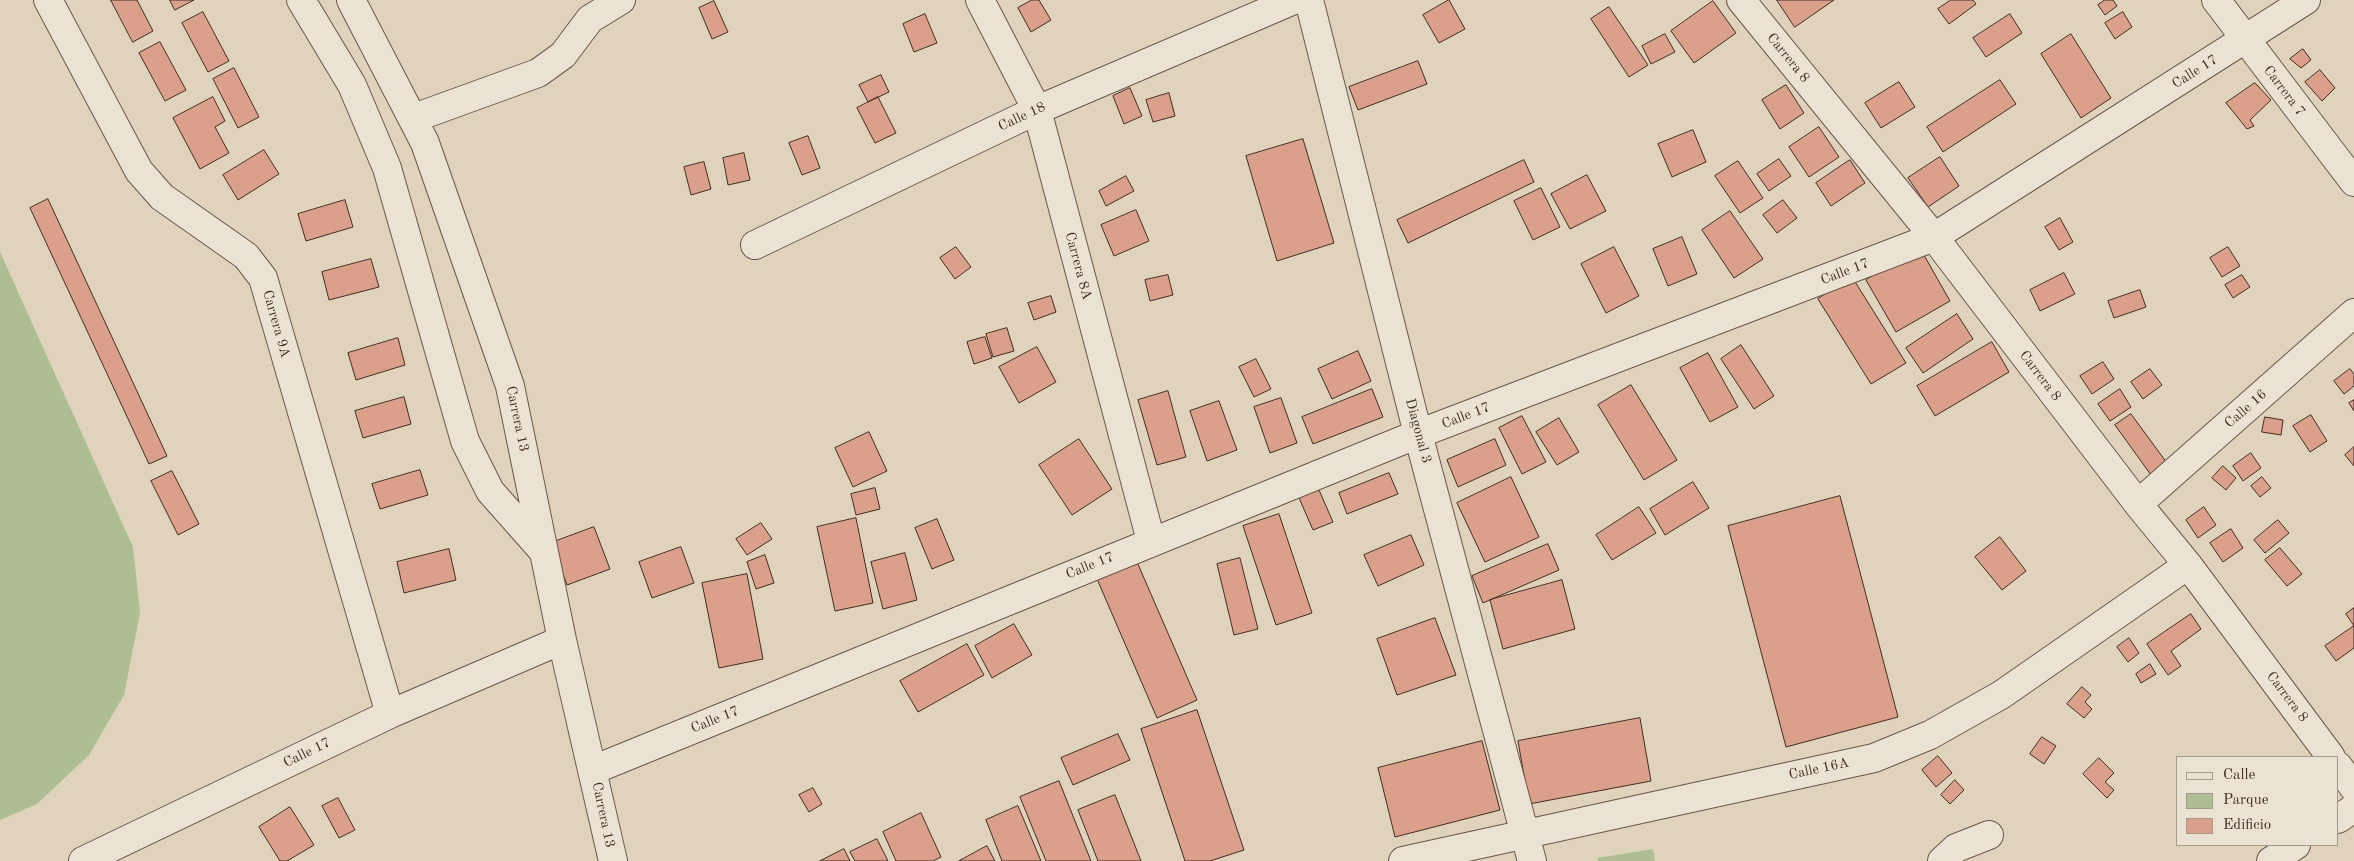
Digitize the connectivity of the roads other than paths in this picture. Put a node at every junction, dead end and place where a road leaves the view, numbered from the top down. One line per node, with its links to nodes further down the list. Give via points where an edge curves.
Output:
1 (48, 0): 25 (street, Carrera 9A, via 139,171 162,197 246,256 262,278)
2 (300, 0): 22 (street, via 352,85 387,168 465,442 490,491)
3 (351, 0): 14 (street, Carrera 13)
4 (622, 0): 11 (street)
5 (980, 0): 13 (street, Carrera 8A)
6 (1294, 0): 13 (street, Calle 18)
7 (1309, 0): 19 (street, Diagonal 3)
8 (1741, 0): 16 (street, Carrera 8)
9 (2216, 0): 12 (street, Carrera 7)
10 (2306, 0): 12 (street, Calle 17)
11 (589, 10): 14 (street, via 563,55 538,73)
12 (2245, 40): 15 (street, Carrera 7); 16 (street, Calle 17)
13 (1037, 110): 17 (street, Calle 18); 21 (street, Carrera 8A)
14 (414, 118): 22 (street, Carrera 13, via 426,143 510,386)
15 (2354, 182)
16 (1934, 238): 19 (street, Calle 17); 20 (street, Carrera 8)
17 (755, 245)
18 (2354, 313): 20 (street, Calle 16)
19 (1418, 434): 21 (street, Calle 17); 32 (street, Diagonal 3)
20 (2138, 504): 23 (street, Carrera 8)
21 (1151, 541): 28 (street, Calle 17)
22 (544, 552): 24 (street, Carrera 13)
23 (2188, 565): 26 (street, Carrera 8); 32 (street, Calle 16A, via 2001,694 1930,736 1874,758)
24 (562, 640): 25 (street, Calle 17); 28 (street, Carrera 13)
25 (390, 714): 35 (street, Calle 17)
26 (2330, 756)
27 (2339, 767): 29 (street)
28 (593, 770): 36 (street, Carrera 13)
29 (2354, 788)
30 (2354, 808): 31 (street)
31 (2339, 817)
32 (1525, 833): 37 (street, Calle 16A); 38 (street, Diagonal 3)
33 (1989, 835): 39 (street, via 1956,848)
34 (2294, 846): 40 (street)
35 (82, 861)
36 (613, 861)
37 (1403, 861)
38 (1532, 861)
39 (1942, 861)
40 (2271, 861)

